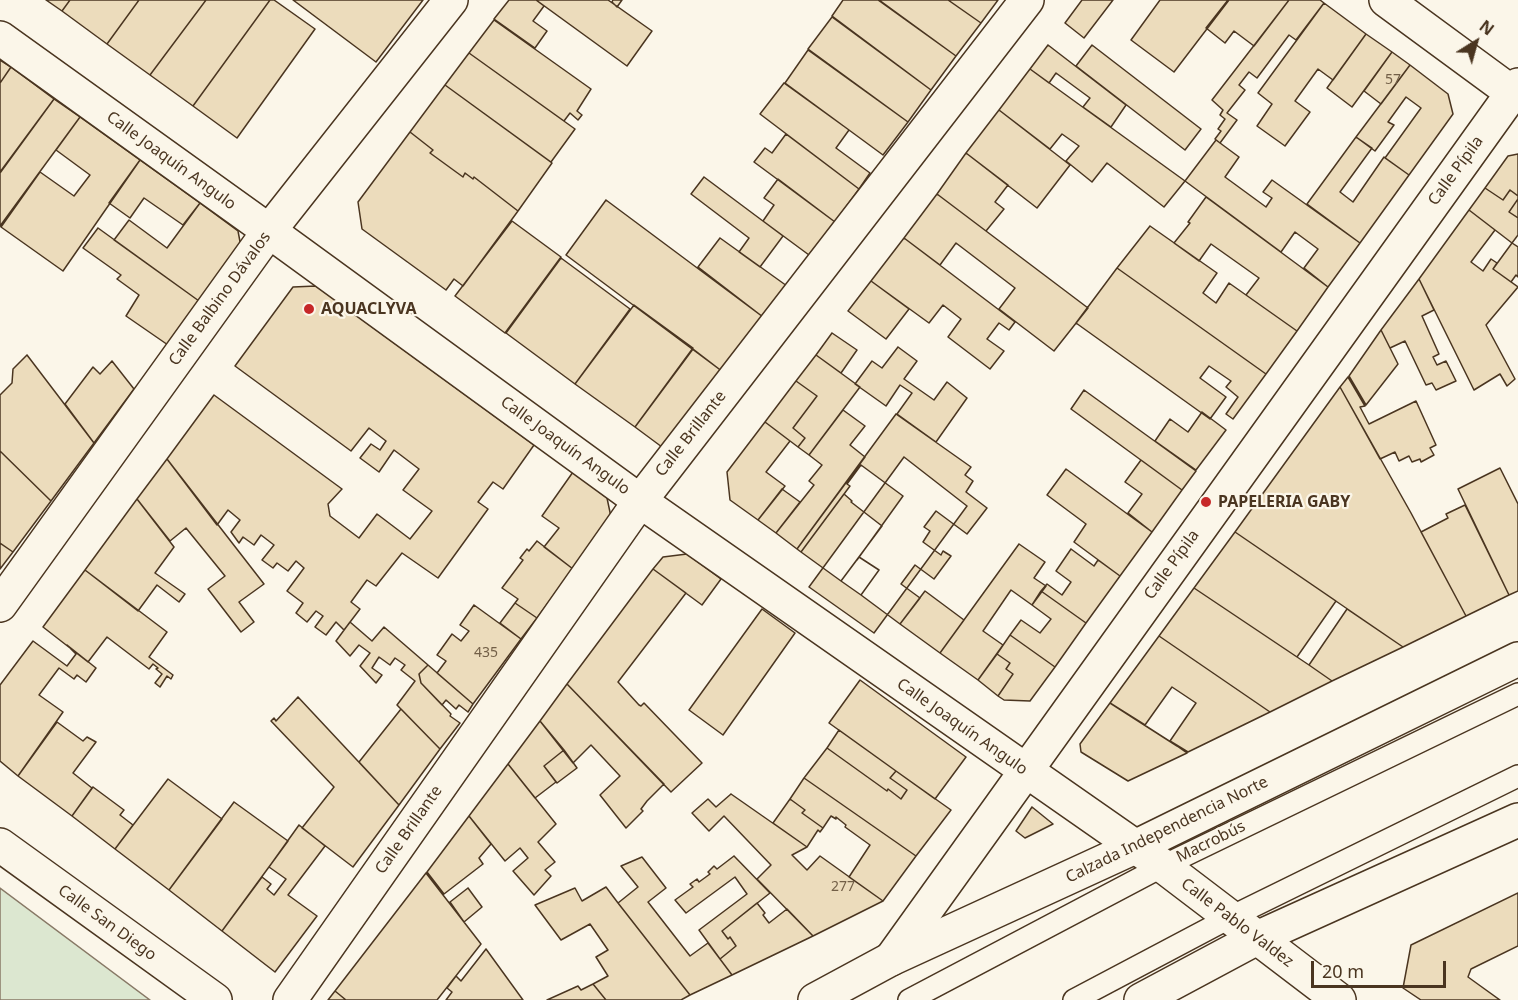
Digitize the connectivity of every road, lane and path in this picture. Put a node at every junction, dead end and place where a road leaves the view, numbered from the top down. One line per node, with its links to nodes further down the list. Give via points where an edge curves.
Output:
1 (451, 0): 6 (street, Calle Balbino Dávalos)
2 (1027, 0): 7 (street, Calle Brillante)
3 (1386, 0): 5 (street)
4 (0, 38): 6 (street, Calle Joaquín Angulo)
5 (1516, 92): 11 (street, Calle Pípila)
6 (269, 231): 7 (street, Calle Joaquín Angulo); 8 (street, Calle Balbino Dávalos)
7 (640, 501): 11 (street, Calle Joaquín Angulo); 21 (street, Calle Brillante)
8 (0, 606)
9 (1518, 659): 15 (street, Calzada Independencia Norte)
10 (1518, 694): 16 (lane, Macrobús)
11 (1024, 771): 15 (street, Calle Joaquín Angulo); 19 (street, Calle Pípila)
12 (1518, 776): 17 (lane)
13 (1518, 820): 18 (street)
14 (0, 845): 20 (street, Calle San Diego)
15 (1135, 847): 16 (street, Calle Pablo Valdez); 19 (street, Calzada Independencia Norte)
16 (1163, 866): 17 (street, Calle Pablo Valdez); 23 (lane, Macrobús)
17 (1231, 917): 18 (street, Calle Pablo Valdez); 24 (lane)
18 (1257, 938): 25 (street); 26 (street, Calle Pablo Valdez)
19 (891, 959): 22 (street, Calzada Independencia Norte)
20 (215, 1000)
21 (290, 1000)
22 (815, 1000)
23 (909, 1000)
24 (1074, 1000)
25 (1141, 1000)
26 (1339, 1000)

